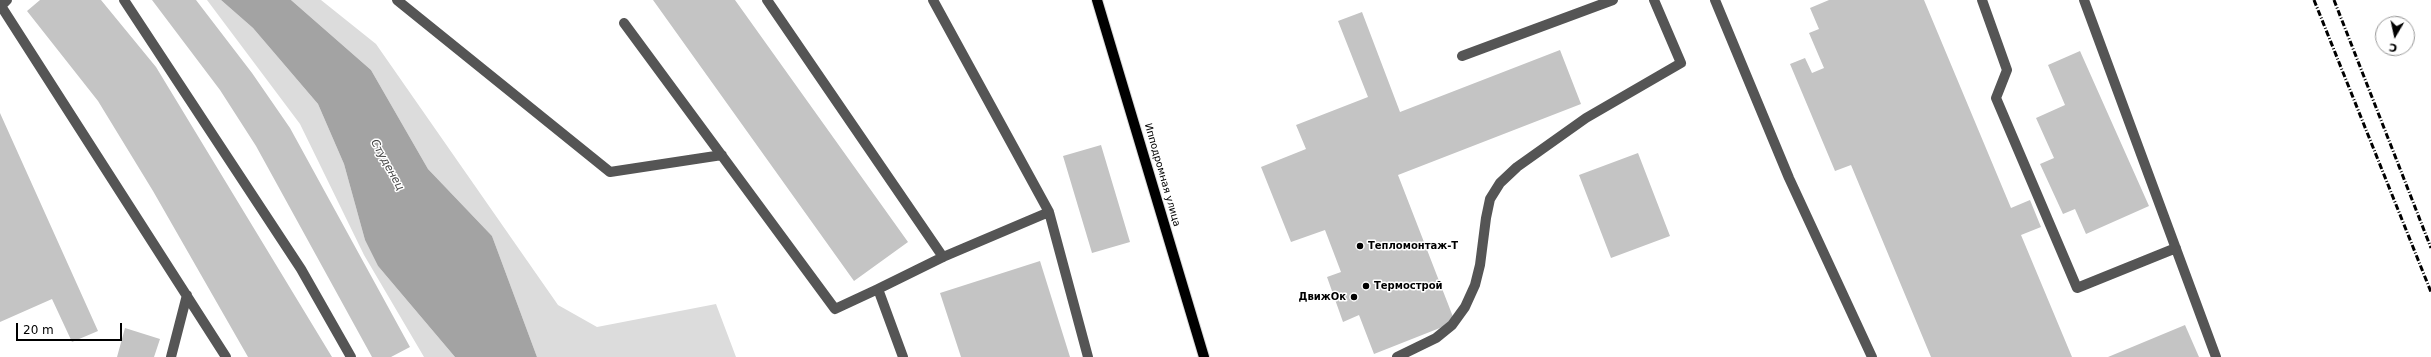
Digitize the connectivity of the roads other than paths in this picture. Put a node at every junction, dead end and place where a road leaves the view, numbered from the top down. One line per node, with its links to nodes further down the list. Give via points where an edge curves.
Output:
1 (124, 0): 22 (lane, via 301,269)
2 (397, 0): 14 (lane, via 610,172)
3 (767, 0): 17 (lane)
4 (933, 0): 15 (lane)
5 (1097, 0): 25 (main road, Ипподромная улица)
6 (1613, 0): 13 (lane)
7 (1654, 0): 26 (lane, via 1681,63 1586,118 1523,163 1500,183 1490,199 1480,265 1475,285 1464,307 1452,325 1436,338)
8 (1715, 0): 27 (lane, via 1789,178)
9 (1982, 0): 16 (lane, via 2007,70 1996,98 2078,288)
10 (2084, 0): 16 (lane)
11 (2, 4): 19 (lane)
12 (624, 23): 14 (lane)
13 (1462, 56)
14 (722, 155): 18 (lane, via 835,310)
15 (1048, 212): 17 (lane); 24 (lane)
16 (2176, 248): 28 (lane)
17 (943, 257): 18 (lane)
18 (878, 289): 23 (lane)
19 (187, 296): 20 (lane); 21 (lane)
20 (171, 357)
21 (226, 357)
22 (351, 357)
23 (903, 357)
24 (1088, 357)
25 (1204, 357)
26 (1397, 357)
27 (1872, 357)
28 (2216, 357)

